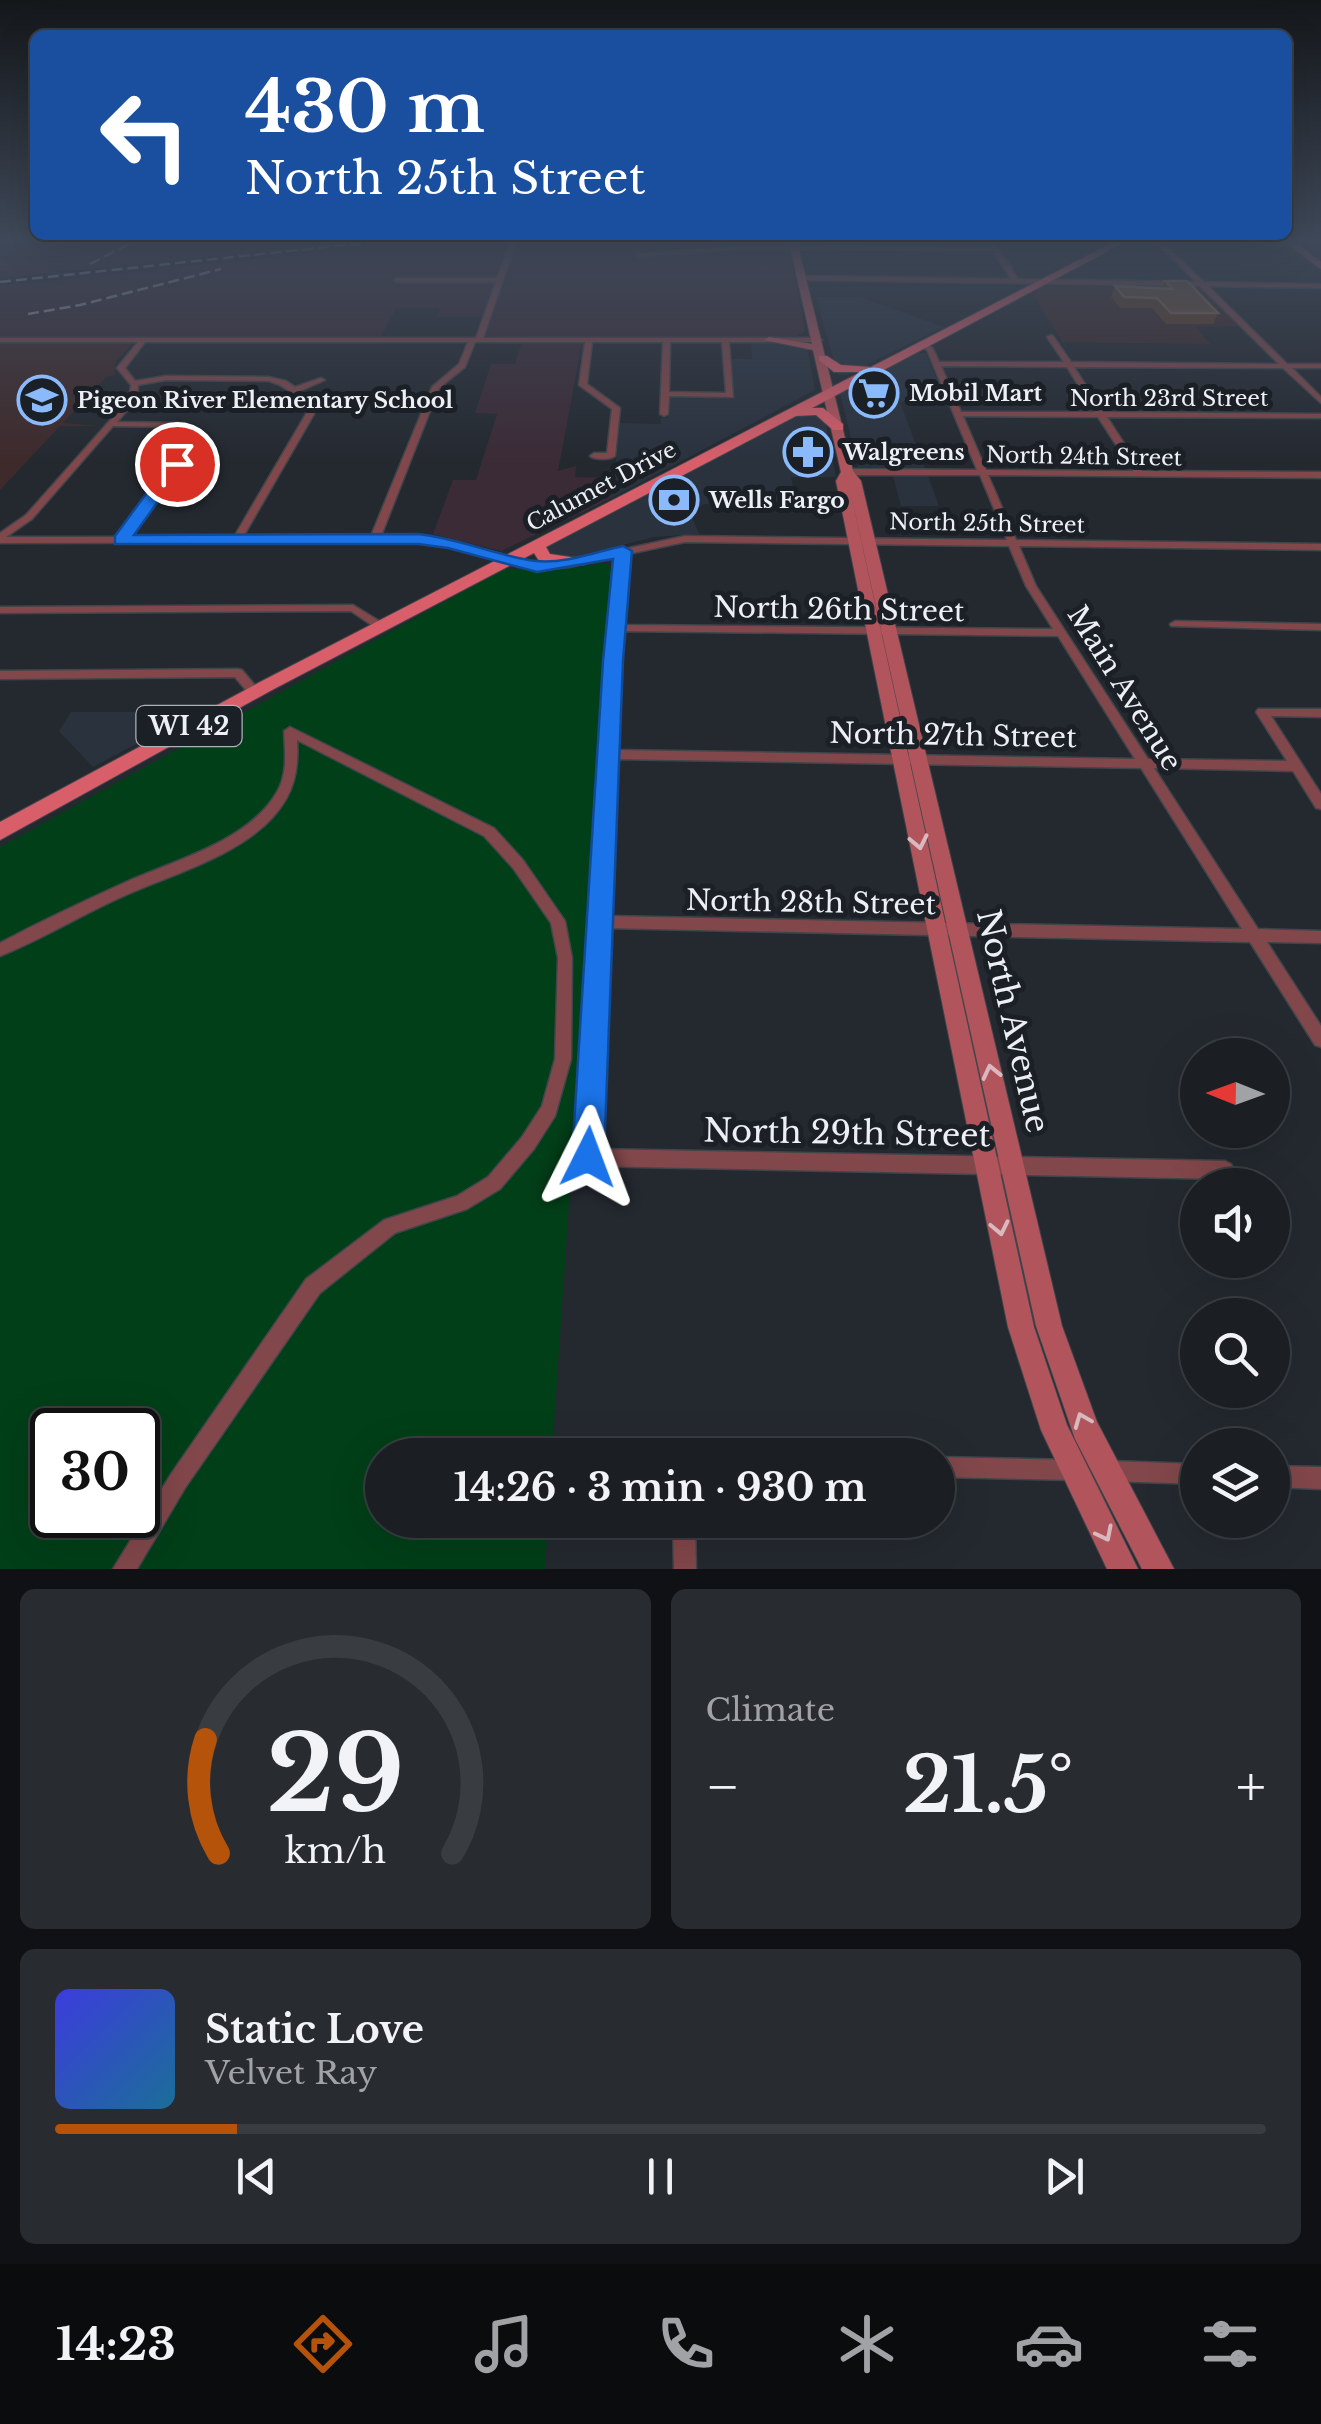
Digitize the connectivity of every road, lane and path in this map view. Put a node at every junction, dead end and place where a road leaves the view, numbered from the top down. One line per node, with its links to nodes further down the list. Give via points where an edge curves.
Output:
1 (486, 315): 7 (street)
2 (812, 315): 14 (main road, North Avenue)
3 (978, 315): 13 (main road, Calumet Drive / WI 42)
4 (1234, 315): 18 (street)
5 (1052, 337): 17 (street)
6 (589, 338): 7 (street); 8 (street); 33 (street, via 582,384 616,408 611,456)
7 (476, 339): 11 (street); 39 (street, via 462,364 436,387)
8 (668, 339): 9 (street); 24 (street)
9 (725, 339): 12 (street); 24 (street, via 730,395)
10 (0, 340): 11 (street)
11 (143, 340): 21 (street, via 121,364)
12 (769, 340): 14 (main road)
13 (923, 344): 15 (main road, Calumet Drive / WI 42); 16 (street, Main Avenue)
14 (820, 349): 15 (main road, via 833,367); 23 (main road, North Avenue)
15 (882, 364): 23 (main road, Calumet Drive / WI 42)
16 (936, 364): 17 (street); 27 (street, Main Avenue)
17 (1069, 364): 18 (street); 28 (street)
18 (1285, 366): 19 (street); 25 (street)
19 (1321, 366)
20 (321, 380): 22 (street)
21 (134, 383): 22 (street, via 261,378); 31 (street, via 135,394)
22 (295, 390): 41 (street, via 310,401 310,414)
23 (830, 390): 30 (main road, Calumet Drive / WI 42); 32 (main road, North Avenue)
24 (665, 394): 26 (street)
25 (1321, 401)
26 (664, 414)
27 (957, 414): 28 (street, North 23rd Street); 35 (street, Main Avenue)
28 (1101, 415): 29 (street, North 23rd Street); 36 (street)
29 (1321, 416)
30 (780, 417): 32 (main road, via 816,410); 44 (main road, Calumet Drive / WI 42)
31 (111, 424): 38 (street, via 29,517); 40 (street, via 184,425 196,435)
32 (838, 426): 34 (main road, North Avenue)
33 (594, 456)
34 (847, 472): 35 (street, North 24th Street); 42 (main road, North Avenue)
35 (983, 472): 36 (street, North 24th Street); 43 (street, Main Avenue)
36 (1139, 474): 37 (street, North 24th Street)
37 (1321, 476)
38 (0, 539): 40 (street, North 25th Street)
39 (374, 539): 41 (street, North 25th Street); 47 (street, North 25th Street, via 449,542)
40 (122, 540): 41 (street, North 25th Street)
41 (237, 540)
42 (862, 541): 43 (street, North 25th Street); 46 (street, North 25th Street, via 685,539); 54 (main road, North Avenue)
43 (1014, 542): 45 (street, North 25th Street); 55 (street, Main Avenue)
44 (537, 544): 47 (main road, Calumet Drive / WI 42); 48 (main road, via 544,558)
45 (1321, 547)
46 (623, 551): 48 (street, North 25th Street); 53 (street)
47 (506, 560): 48 (street, North 25th Street, via 537,567); 51 (main road, Calumet Drive / WI 42)
48 (578, 562)
49 (0, 610): 51 (street, via 353,608)
50 (1175, 624): 52 (street)
51 (380, 626): 57 (main road, Calumet Drive / WI 42)
52 (1321, 627)
53 (616, 628): 54 (street, North 26th Street); 59 (street)
54 (883, 632): 55 (street, North 26th Street); 60 (main road, North Avenue)
55 (1061, 634): 61 (street, Main Avenue)
56 (0, 675): 57 (street, via 238,673)
57 (254, 692): 64 (main road, Calumet Drive / WI 42)
58 (1321, 713): 62 (street, via 1262,712)
59 (608, 754): 60 (street, North 27th Street); 65 (street)
60 (911, 760): 61 (street, North 27th Street); 66 (main road, North Avenue)
61 (1143, 762): 62 (street, North 27th Street); 67 (street, Main Avenue)
62 (1296, 766): 63 (street)
63 (1321, 804)
64 (0, 832)
65 (600, 922): 66 (street, North 28th Street); 71 (street, North 29th Street, via 588,1157)
66 (948, 930): 67 (street, North 28th Street); 71 (main road, North Avenue); 72 (main road, North Avenue, one-way to 66)
67 (1254, 935): 68 (street, North 28th Street); 70 (street, Main Avenue)
68 (1321, 937)
69 (0, 950): 81 (street, via 236,842 268,813 288,780 290,732 490,832 558,921 562,1059 549,1110 528,1144 494,1183 390,1226 313,1286)
70 (1321, 1040)
71 (987, 1166): 72 (street, North 29th Street); 75 (main road, North Avenue, one-way to 75, via 1021,1327)
72 (1013, 1166): 73 (street, North 29th Street); 76 (main road, North Avenue, one-way to 72, via 1049,1326)
73 (1180, 1169)
74 (955, 1467): 75 (street)
75 (1073, 1470): 76 (street); 83 (main road, North Avenue, one-way to 83)
76 (1104, 1470): 77 (street); 84 (main road, North Avenue)
77 (1180, 1473)
78 (1290, 1477): 79 (street)
79 (1321, 1478)
80 (684, 1538): 82 (street)
81 (124, 1569)
82 (684, 1569)
83 (1123, 1569)
84 (1158, 1569)

